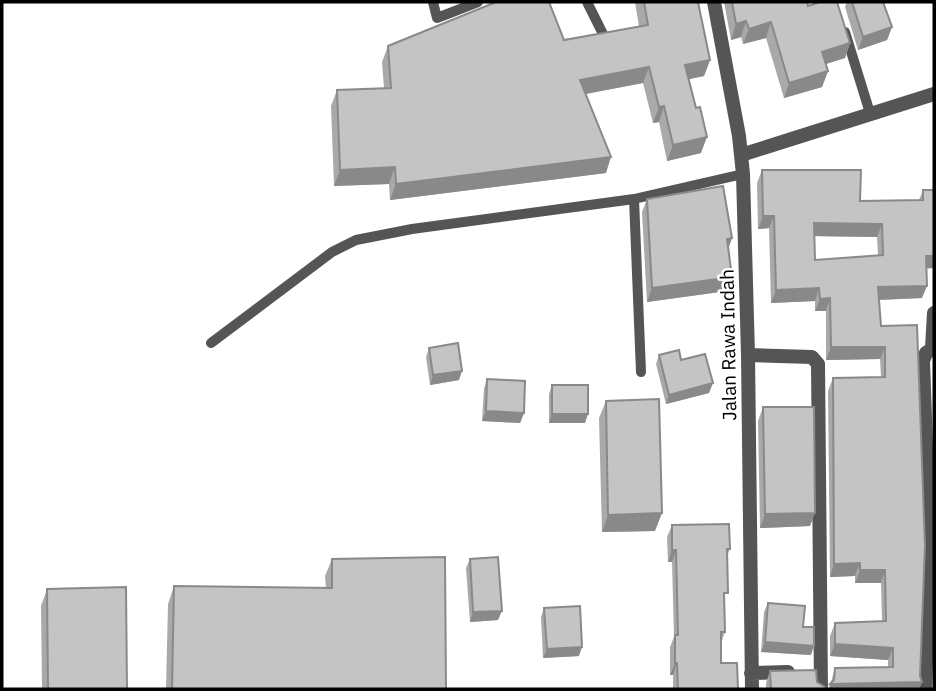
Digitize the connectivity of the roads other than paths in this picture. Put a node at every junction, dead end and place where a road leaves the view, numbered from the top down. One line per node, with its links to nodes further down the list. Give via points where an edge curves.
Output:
1 (433, 2): 2 (lane, via 437,18)
2 (478, 2)
3 (587, 2): 6 (lane)
4 (714, 2): 9 (street, Jalan Rawa Indah)
5 (843, 26): 8 (lane)
6 (603, 34)
7 (934, 94): 8 (street)
8 (870, 113): 9 (street)
9 (741, 155): 10 (street, Jalan Rawa Indah)
10 (743, 174): 11 (lane); 15 (street, Jalan Rawa Indah)
11 (634, 199): 13 (lane, via 356,240 332,252); 16 (lane)
12 (934, 313): 14 (street)
13 (211, 343)
14 (933, 348): 17 (street, via 923,356)
15 (748, 355): 18 (street, via 812,357 818,364); 19 (street, Jalan Rawa Indah)
16 (641, 372)
17 (932, 559): 22 (street)
18 (820, 672): 19 (street); 21 (street)
19 (751, 673): 20 (street, Jalan Rawa Indah)
20 (752, 689)
21 (821, 689)
22 (925, 689)

